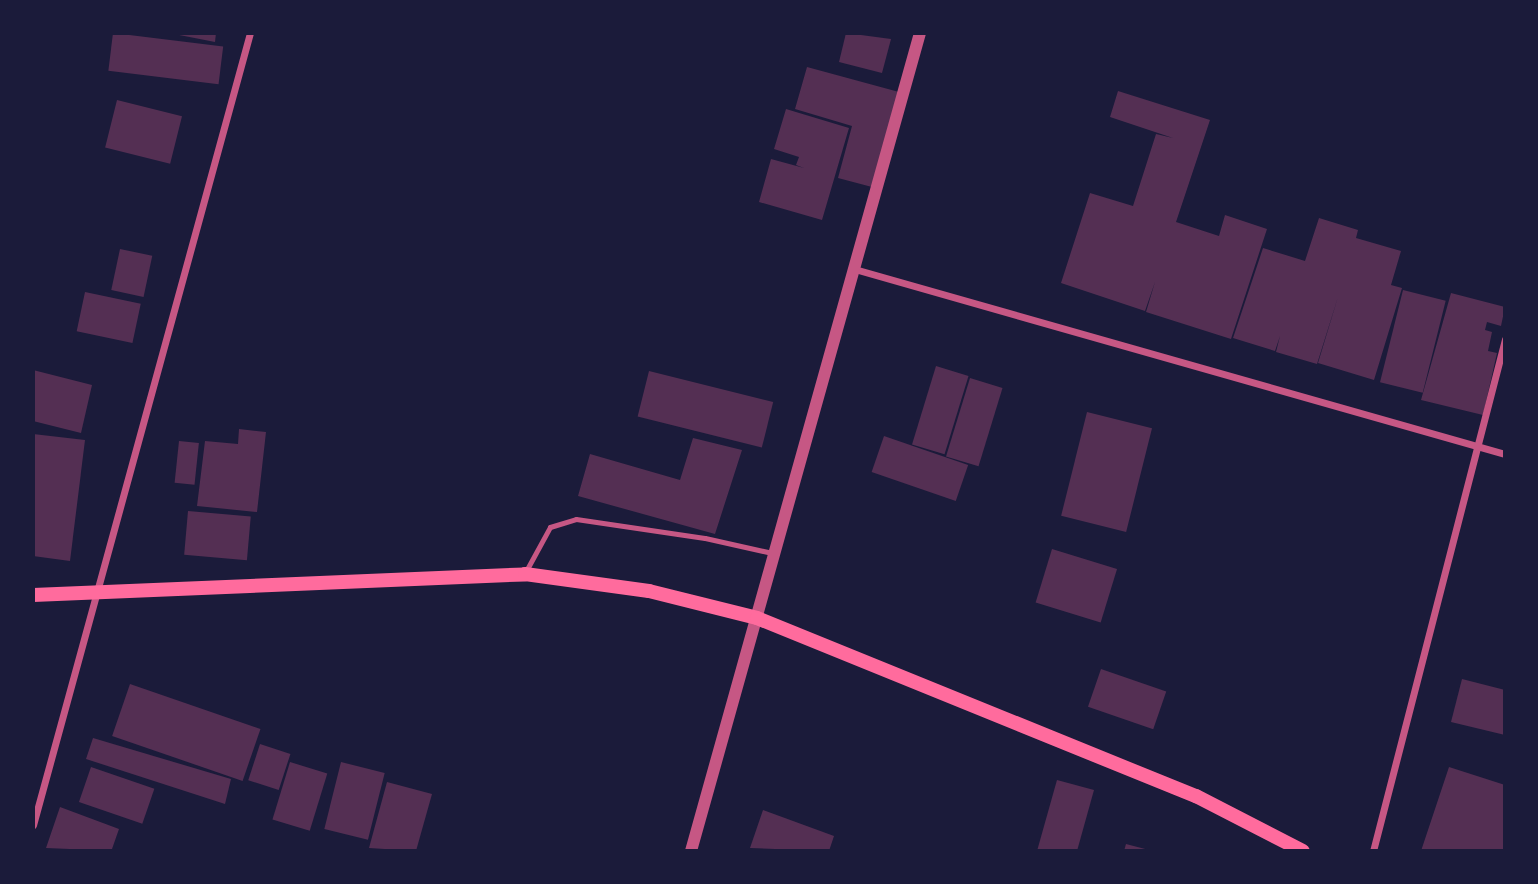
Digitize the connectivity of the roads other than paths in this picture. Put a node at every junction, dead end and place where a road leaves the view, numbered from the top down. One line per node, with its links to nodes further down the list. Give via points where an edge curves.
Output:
1 (250, 33): 10 (street)
2 (920, 33): 3 (street)
3 (858, 270): 5 (street); 7 (street)
4 (1505, 339): 5 (street)
5 (1477, 447): 6 (street); 15 (street)
6 (1505, 454)
7 (776, 554): 8 (lane, via 705,538 576,519 550,527); 11 (street)
8 (525, 574): 10 (main road); 11 (main road, via 649,591)
9 (33, 595): 10 (main road)
10 (96, 595): 12 (street)
11 (757, 618): 13 (street); 14 (main road, via 1196,796)
12 (33, 825)
13 (691, 851)
14 (1303, 851)
15 (1373, 851)

